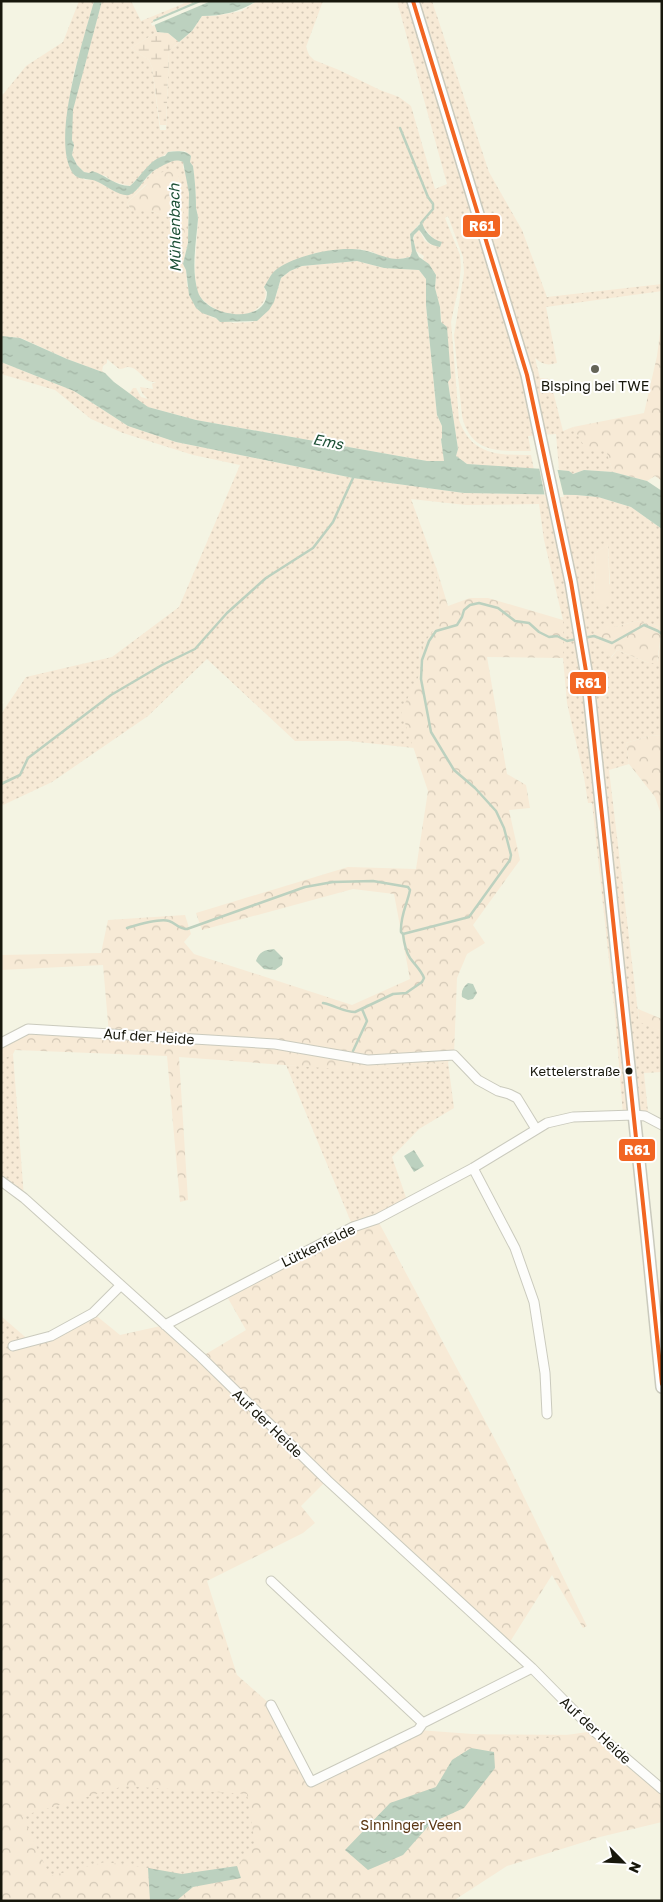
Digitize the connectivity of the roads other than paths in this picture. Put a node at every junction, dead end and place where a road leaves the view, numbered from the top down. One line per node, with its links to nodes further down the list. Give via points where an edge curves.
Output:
1 (413, 1): 3 (main road, via 524,366 561,528 583,657)
2 (1, 1043): 5 (street, Auf der Heide, via 28,1029 275,1044 368,1060 454,1055 478,1080 517,1098)
3 (634, 1115): 4 (street, via 644,1116); 5 (street, Lütkenfelde, via 573,1117); 11 (main road)
4 (662, 1126)
5 (536, 1129): 6 (street, Lütkenfelde)
6 (473, 1168): 9 (street, Lütkenfelde); 12 (street, via 515,1248 534,1302 545,1373)
7 (1, 1181): 8 (street, Auf der Heide)
8 (120, 1286): 9 (street, Auf der Heide); 10 (street, via 93,1313 51,1336)
9 (165, 1325): 14 (street, Auf der Heide, via 327,1480)
10 (13, 1346)
11 (662, 1387)
12 (547, 1414)
13 (271, 1581): 16 (street)
14 (532, 1668): 16 (street); 17 (street, Auf der Heide, via 594,1730)
15 (271, 1705): 16 (street, via 310,1782 418,1730)
16 (423, 1723)
17 (662, 1790)

